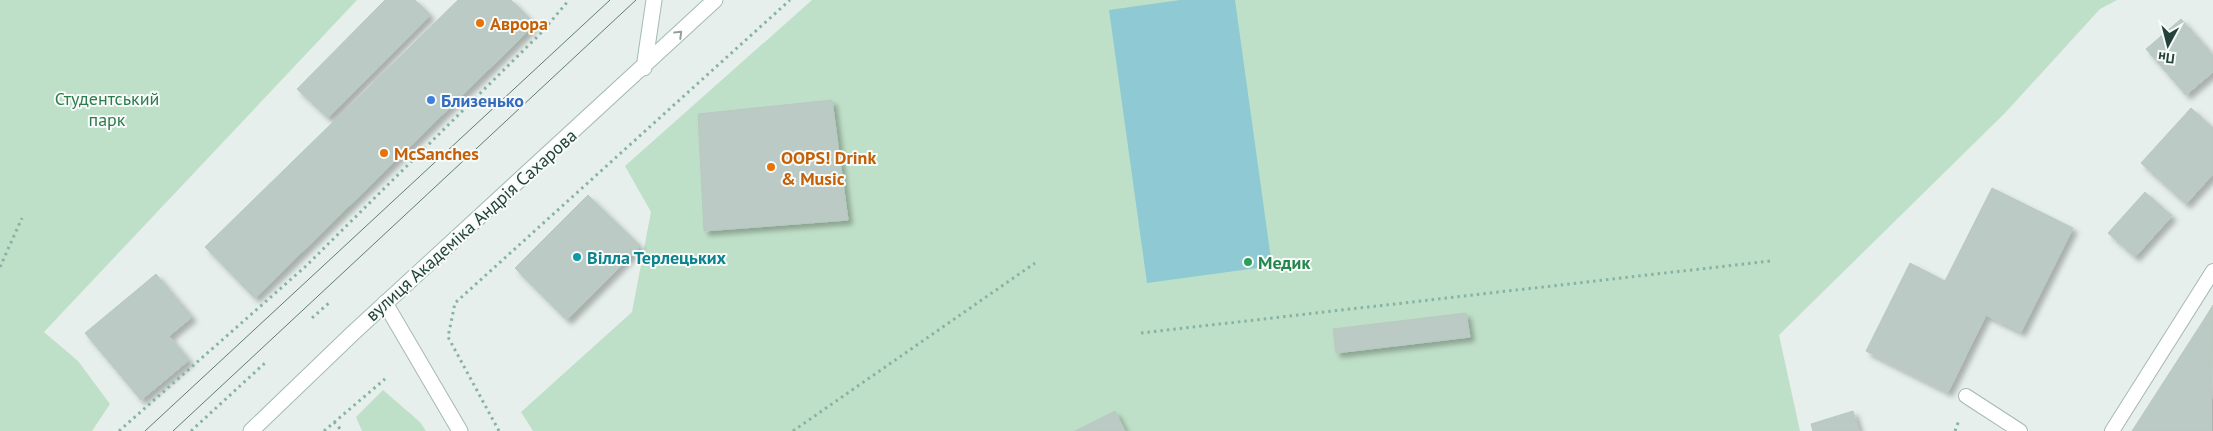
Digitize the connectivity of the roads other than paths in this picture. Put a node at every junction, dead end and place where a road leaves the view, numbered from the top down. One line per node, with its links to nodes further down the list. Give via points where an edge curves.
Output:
1 (654, 0): 3 (main road)
2 (715, 0): 3 (main road, вулиця Академіка Андрія Сахарова, one-way to 2)
3 (644, 68): 5 (main road, вулиця Академіка Андрія Сахарова)
4 (2213, 270): 10 (lane)
5 (385, 304): 7 (main road, вулиця Академіка Андрія Сахарова); 8 (main road)
6 (1966, 396): 9 (lane)
7 (251, 431)
8 (460, 431)
9 (2020, 431)
10 (2112, 431)

